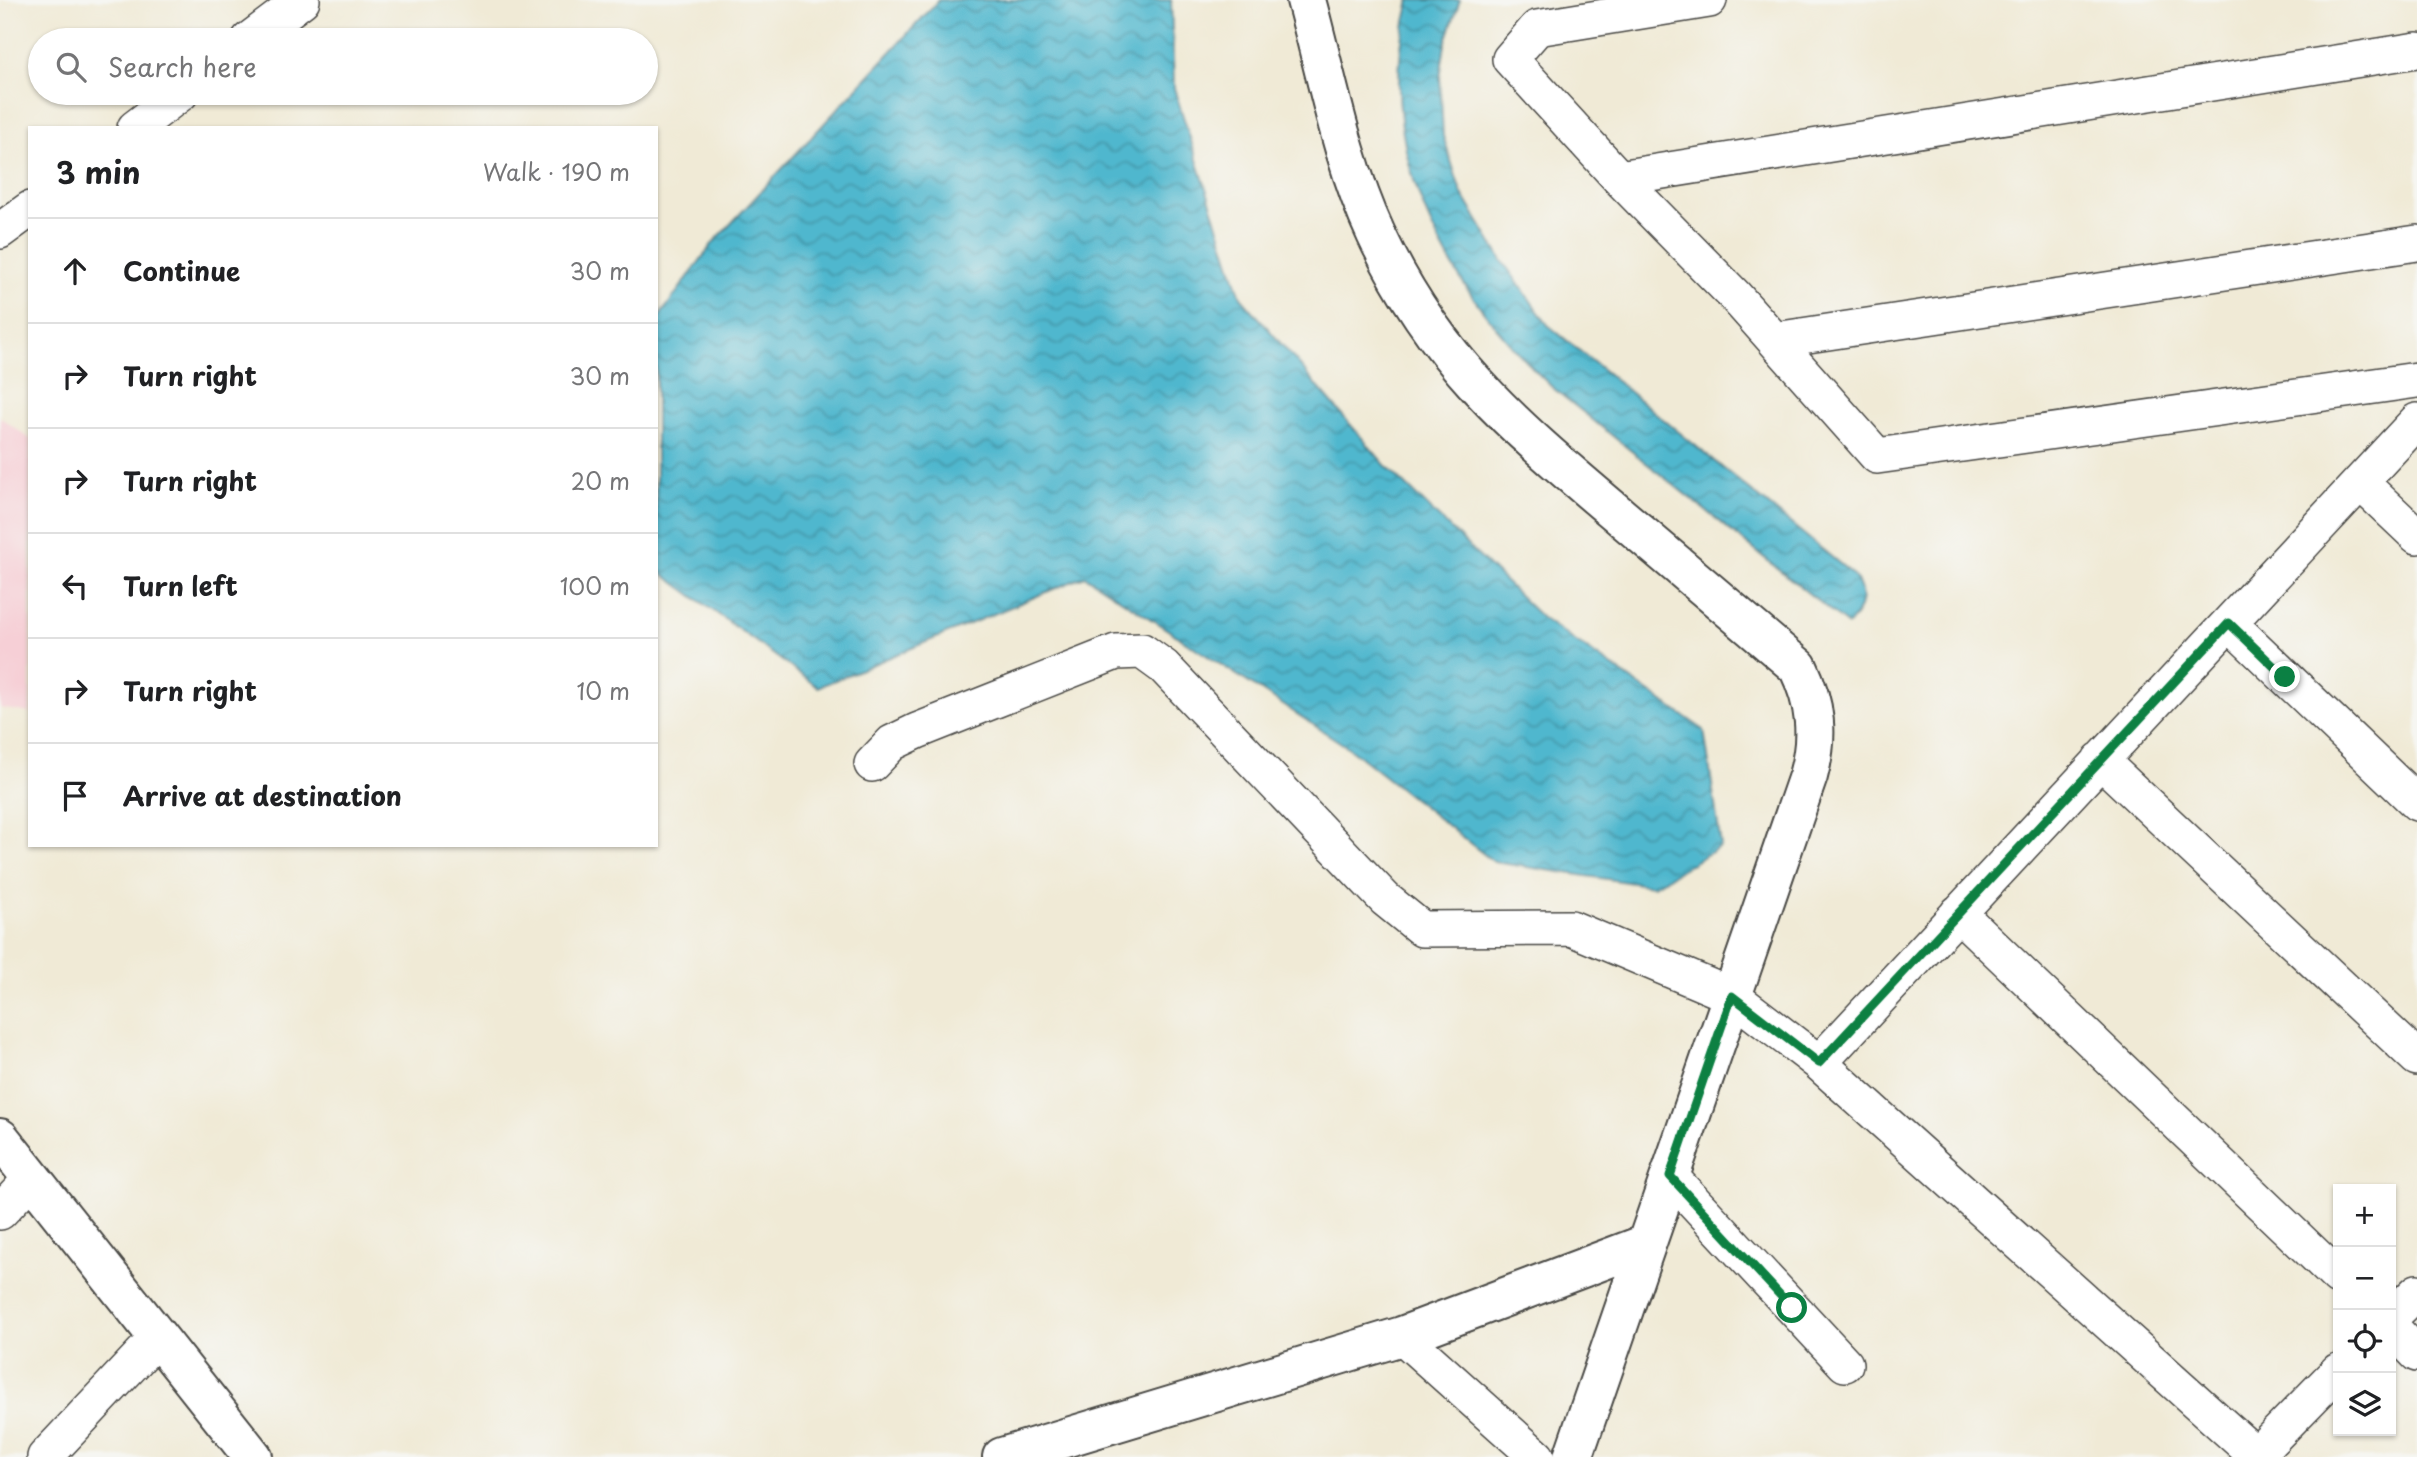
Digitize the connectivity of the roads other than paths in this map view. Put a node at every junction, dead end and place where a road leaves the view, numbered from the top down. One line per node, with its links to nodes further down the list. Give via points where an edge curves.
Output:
1 (302, 0): 4 (street)
2 (1306, 0): 22 (street, via 1355,179 1375,232 1437,338 1519,431 1798,667 1807,684 1815,722 1813,758)
3 (1709, 0): 8 (street, via 1537,28 1510,59)
4 (265, 28)
5 (2417, 50): 8 (street)
6 (165, 105): 7 (street)
7 (138, 126)
8 (1619, 178): 12 (street)
9 (28, 210): 10 (street)
10 (0, 231)
11 (2417, 243): 12 (street)
12 (1775, 340): 13 (street, via 1877,456)
13 (2417, 380)
14 (2417, 421): 15 (street)
15 (2360, 482): 16 (street); 17 (street)
16 (2417, 536)
17 (2229, 623): 18 (street); 20 (street)
18 (2100, 761): 21 (street); 23 (street)
19 (872, 764): 22 (street, via 892,743 917,731 1116,652 1142,651 1164,667 1385,899 1422,929 1571,928)
20 (2417, 803)
21 (1958, 913): 24 (street); 30 (street)
22 (1732, 996): 24 (street); 26 (street)
23 (2417, 1058)
24 (1819, 1063): 39 (street)
25 (0, 1138): 27 (street)
26 (1670, 1176): 29 (street); 37 (street)
27 (32, 1178): 28 (street); 35 (street)
28 (0, 1212)
29 (1646, 1244): 34 (street); 44 (street)
30 (2333, 1271)
31 (2417, 1292): 32 (street)
32 (2396, 1312)
33 (2396, 1332): 36 (street)
34 (1402, 1336): 42 (street); 43 (street)
35 (158, 1337): 40 (street); 41 (street)
36 (2417, 1354)
37 (1844, 1364)
38 (2336, 1373): 39 (street)
39 (2257, 1456)
40 (45, 1457)
41 (253, 1457)
42 (1002, 1457)
43 (1537, 1457)
44 (1573, 1457)

